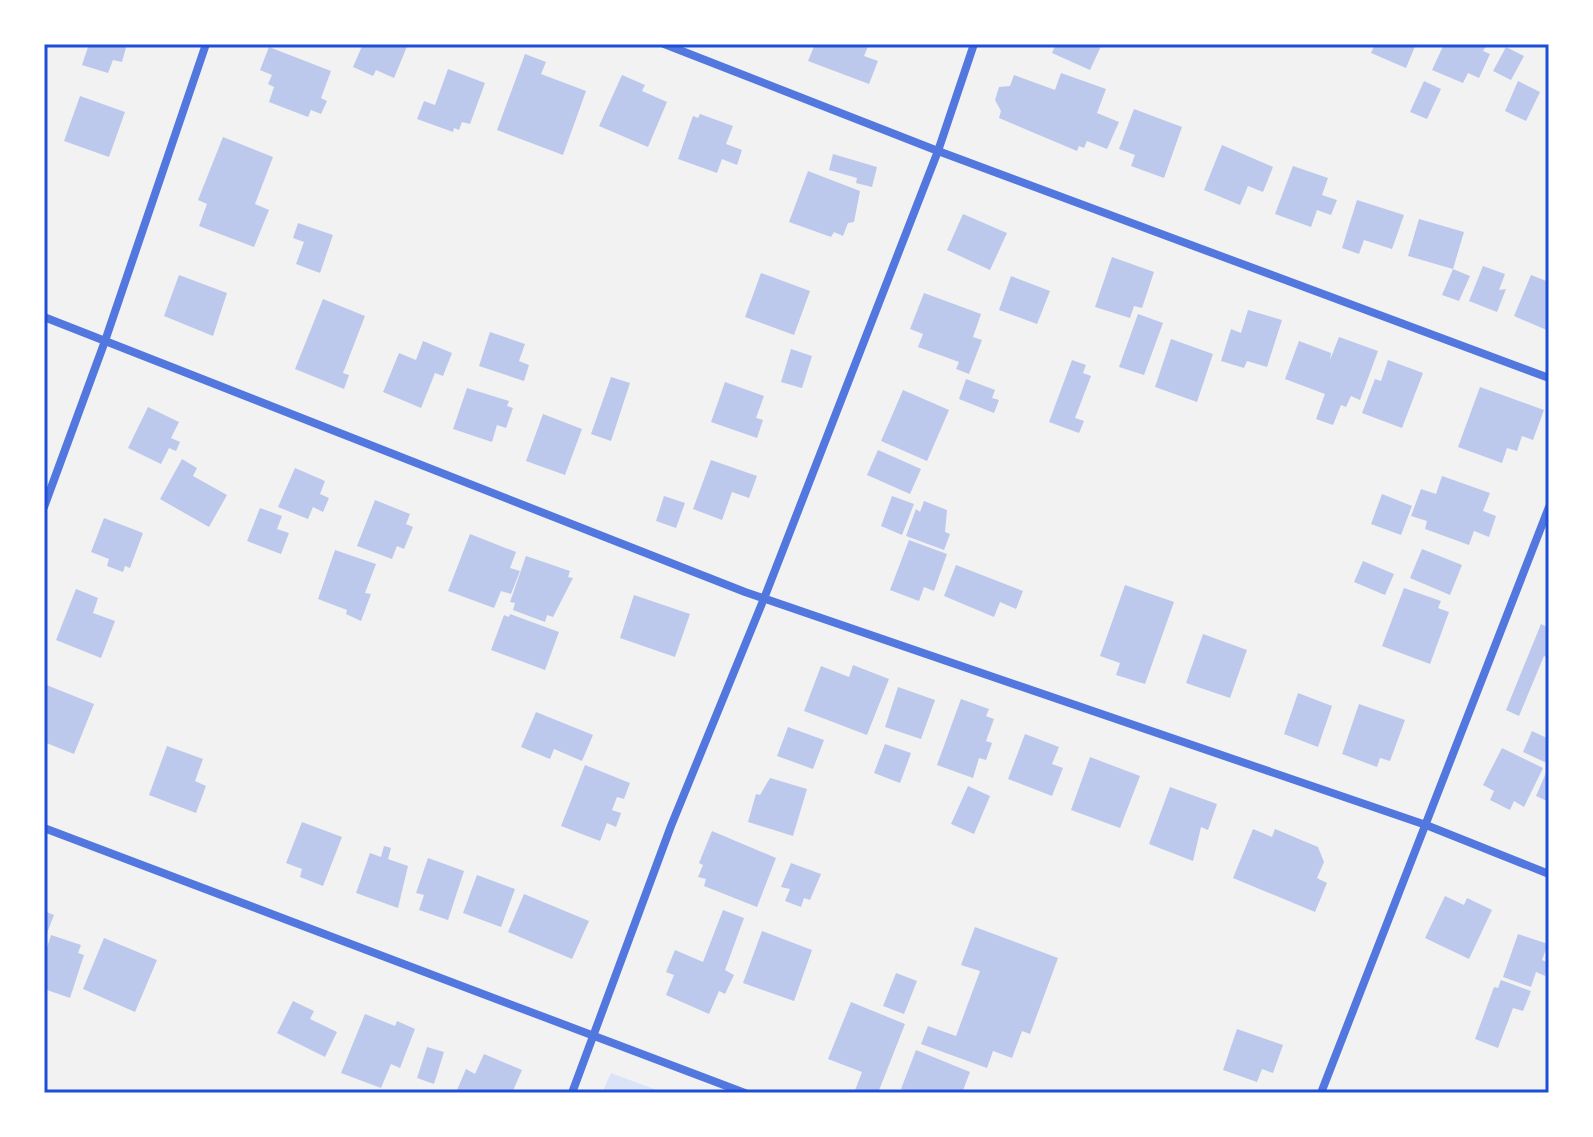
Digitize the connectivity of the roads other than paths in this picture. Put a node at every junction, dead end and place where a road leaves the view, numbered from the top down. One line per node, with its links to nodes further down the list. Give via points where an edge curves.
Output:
1 (206, 44): 6 (street)
2 (664, 44): 4 (street)
3 (974, 44): 4 (street)
4 (938, 151): 7 (street); 10 (street)
5 (44, 317): 6 (street)
6 (105, 341): 8 (street); 10 (street)
7 (1549, 378)
8 (44, 507)
9 (1549, 507): 11 (street)
10 (765, 596): 11 (street); 14 (street, via 671,826)
11 (1426, 825): 13 (street); 17 (street)
12 (44, 828): 14 (street)
13 (1549, 874)
14 (594, 1035): 15 (street); 16 (street)
15 (572, 1093)
16 (745, 1093)
17 (1321, 1093)

